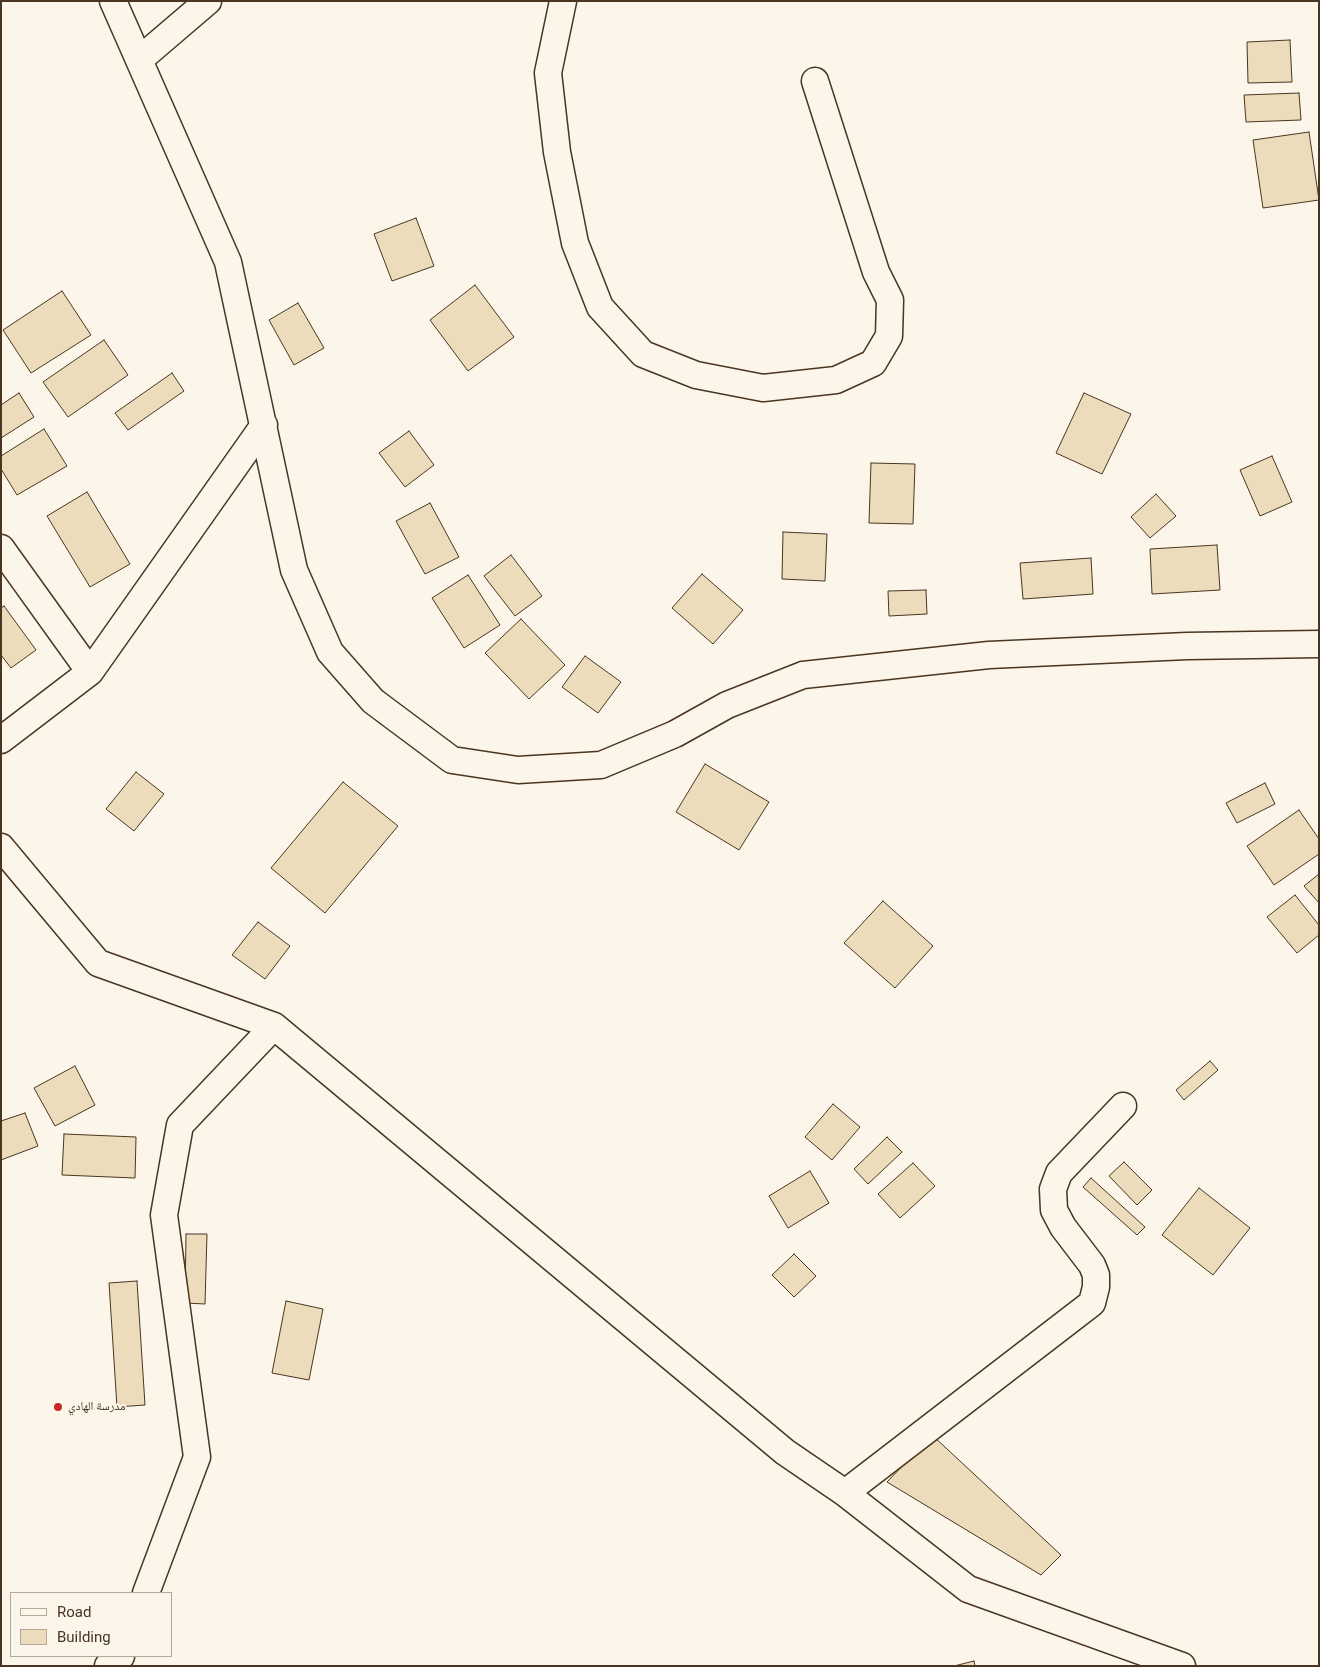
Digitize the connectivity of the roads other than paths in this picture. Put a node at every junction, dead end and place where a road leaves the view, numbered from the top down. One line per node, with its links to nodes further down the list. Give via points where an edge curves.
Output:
1 (113, 1): 4 (street)
2 (208, 1): 4 (street)
3 (562, 1): 5 (street, via 548,73 557,152 575,243 600,307 643,354 696,376 763,388 836,380 873,363 889,336 890,300 876,272)
4 (139, 60): 6 (street, via 228,262)
5 (815, 82)
6 (264, 425): 8 (street, via 294,570 330,652 373,701 452,760 518,770 601,765 675,734 727,705 803,676 989,655); 9 (street)
7 (1, 548): 9 (street)
8 (1319, 644)
9 (90, 672): 10 (street)
10 (1, 740)
11 (1, 847): 12 (street, via 98,962)
12 (274, 1026): 14 (street, via 785,1452); 15 (street, via 180,1125 164,1216 197,1457)
13 (1123, 1106): 14 (street, via 1059,1173 1054,1189 1054,1210 1096,1275 1092,1303)
14 (845, 1493): 18 (street, via 968,1589)
15 (146, 1592)
16 (120, 1657): 17 (street)
17 (108, 1666)
18 (1182, 1666)

